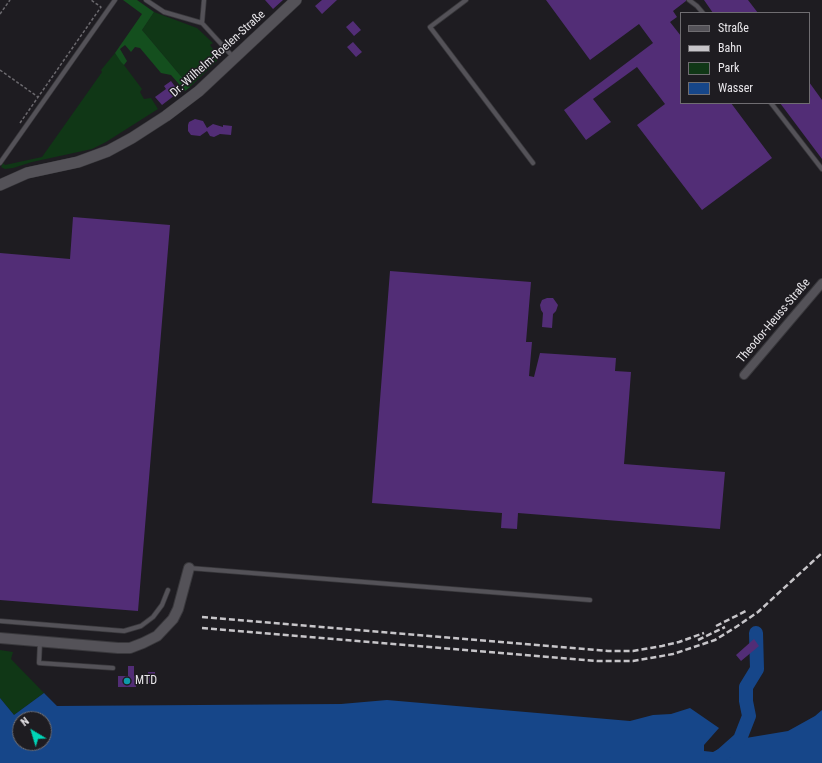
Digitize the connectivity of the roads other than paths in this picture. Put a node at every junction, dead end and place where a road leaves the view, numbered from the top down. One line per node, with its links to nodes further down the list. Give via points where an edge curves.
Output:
1 (115, 0): 12 (lane)
2 (146, 0): 8 (lane, via 164,12)
3 (204, 0): 8 (lane)
4 (296, 0): 9 (main road, Dr.-Wilhelm-Roelen-Straße)
5 (466, 0): 11 (lane, via 430,27)
6 (689, 0): 7 (lane)
7 (702, 12)
8 (202, 23): 9 (lane)
9 (234, 59): 14 (main road, Dr.-Wilhelm-Roelen-Straße, via 199,91 166,116 114,148 78,162 27,173)
10 (773, 104): 13 (lane)
11 (533, 163)
12 (0, 164)
13 (822, 169)
14 (0, 186)
15 (822, 282): 16 (street, Theodor-Heuss-Straße)
16 (744, 375)
17 (188, 568): 19 (lane); 22 (street, via 178,609 172,620 157,636 144,643 130,648 118,648)
18 (168, 590): 20 (lane, via 162,605 153,617 141,626 124,631)
19 (590, 600)
20 (0, 622)
21 (0, 638): 22 (street)
22 (40, 642): 23 (lane, via 39,663)
23 (113, 668)

